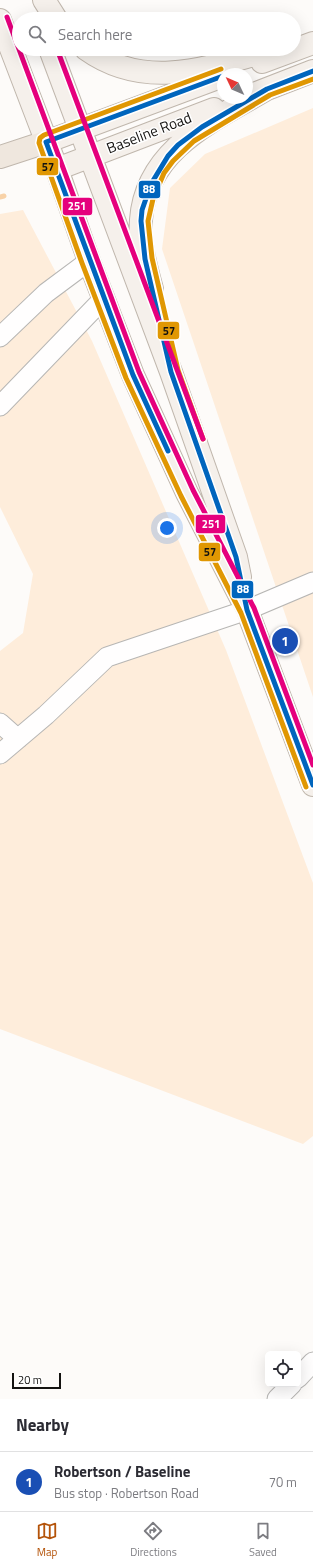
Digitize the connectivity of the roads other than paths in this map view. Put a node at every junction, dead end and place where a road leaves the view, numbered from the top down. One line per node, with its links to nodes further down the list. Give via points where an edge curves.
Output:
1 (31, 0): 3 (main road)
2 (44, 0): 4 (main road)
3 (35, 12)
4 (52, 12)
5 (0, 20): 10 (main road)
6 (313, 38): 7 (main road)
7 (301, 41)
8 (313, 43): 9 (main road)
9 (301, 47)
10 (12, 52)
11 (14, 56): 23 (main road)
12 (53, 56): 22 (main road)
13 (99, 56): 14 (main road, via 122,68 168,74)
14 (249, 56)
15 (277, 56): 16 (main road)
16 (244, 68)
17 (313, 71): 19 (main road)
18 (217, 78): 22 (main road, Baseline Road)
19 (267, 89): 20 (main road); 30 (main road, via 202,127 178,145 158,170 146,197 141,216 141,238)
20 (253, 94)
21 (226, 104): 24 (main road, Baseline Road)
22 (80, 129): 23 (main road, Baseline Road); 24 (main road)
23 (46, 142): 25 (highway); 26 (main road)
24 (89, 156): 26 (main road, Baseline Road); 30 (main road)
25 (0, 157)
26 (57, 169): 27 (main road)
27 (89, 261): 28 (main road); 29 (lane, via 46,294)
28 (104, 299): 31 (lane); 33 (main road, via 133,375 187,493)
29 (0, 337)
30 (171, 372): 33 (main road, via 236,557)
31 (0, 406)
32 (313, 582): 33 (lane)
33 (247, 610): 35 (lane, via 107,657); 37 (main road)
34 (0, 723): 35 (lane)
35 (18, 739): 36 (lane)
36 (0, 754)
37 (313, 785)
38 (313, 1362): 39 (lane)
39 (301, 1375)
40 (289, 1387): 41 (lane)
41 (278, 1399)

